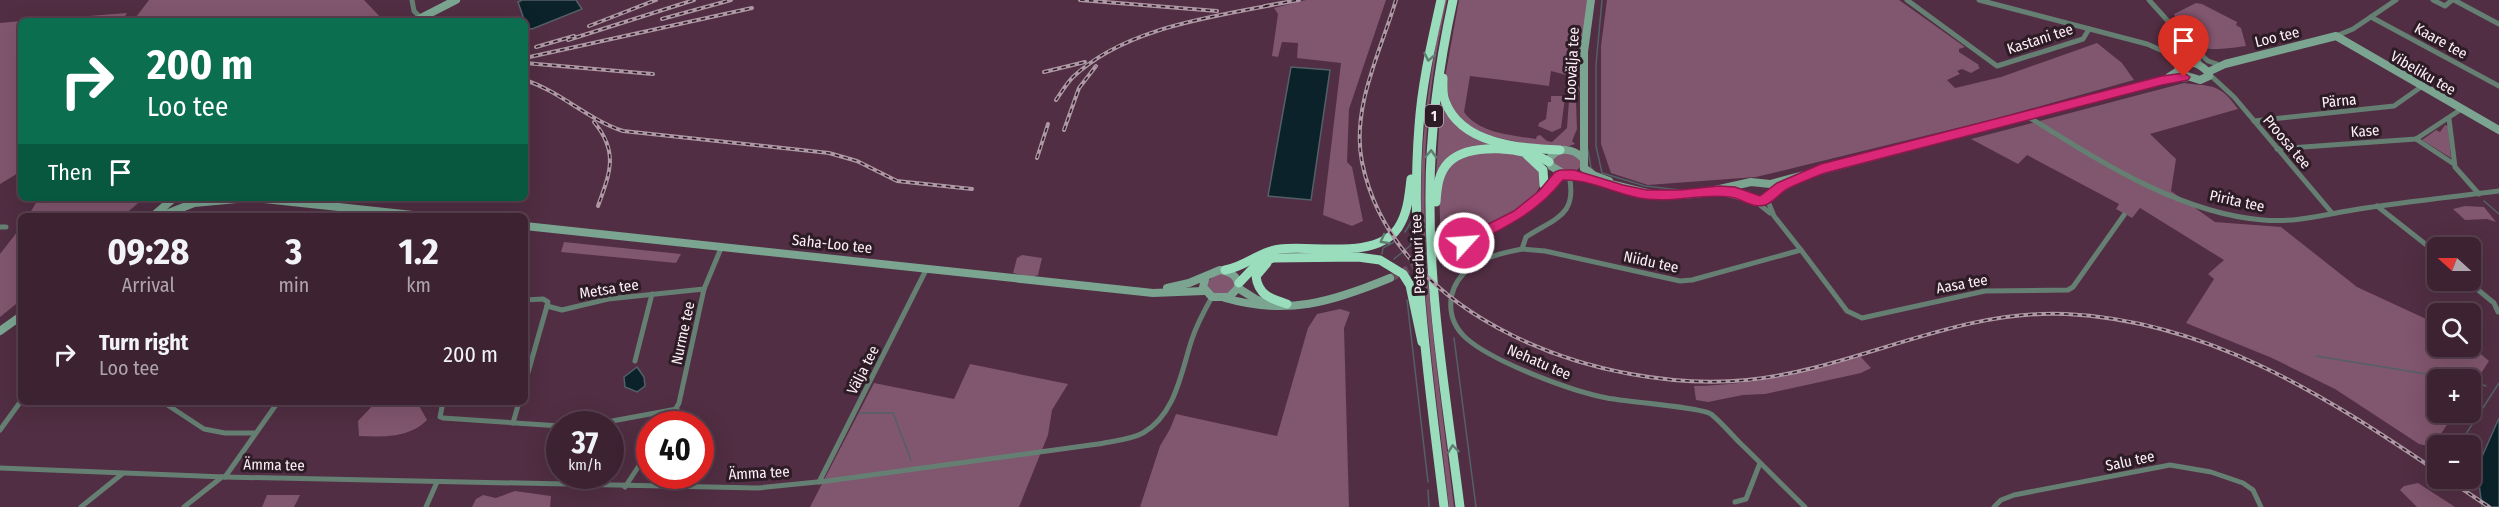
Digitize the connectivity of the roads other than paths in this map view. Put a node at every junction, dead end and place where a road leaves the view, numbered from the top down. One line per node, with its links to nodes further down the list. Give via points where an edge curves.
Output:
1 (412, 0): 13 (street)
2 (456, 0): 14 (street)
3 (1441, 0): 39 (highway, Peterburi tee / 1, one-way to 39, via 1424,90)
4 (1453, 0): 17 (highway, Peterburi tee / 1)
5 (1591, 0): 34 (street, Loovälja tee, via 1584,52)
6 (1907, 0): 16 (street, Kastani tee, via 1997,66 2083,39)
7 (1979, 0): 16 (street)
8 (2149, 0): 19 (street)
9 (2396, 0): 12 (street)
10 (2433, 0): 11 (street, via 2445,6)
11 (2453, 0): 15 (street)
12 (2371, 16): 18 (street); 28 (street, Kaare tee)
13 (418, 18)
14 (420, 18)
15 (2499, 24)
16 (2090, 29): 20 (street)
17 (1445, 34): 38 (highway, via 1448,45 1442,86 1457,122 1493,141); 71 (highway, Peterburi tee / 1, one-way to 17, via 1431,150)
18 (2336, 36): 22 (street, Loo tee); 29 (street, Vibeliku tee)
19 (2190, 45): 21 (street, via 2193,54); 22 (street, via 2208,61); 23 (street)
20 (2164, 50): 21 (street); 24 (street)
21 (2189, 62): 23 (street); 24 (street)
22 (2221, 64): 23 (street, Loo tee); 25 (street, Loo tee)
23 (2201, 65): 25 (street)
24 (2180, 67): 26 (street); 27 (street)
25 (2207, 75): 26 (street); 33 (street, Proosa tee)
26 (2188, 77): 27 (street)
27 (2162, 80): 31 (street)
28 (2499, 86)
29 (2421, 87): 30 (street, Vibeliku tee); 33 (street, Pärna, via 2394,106)
30 (2460, 110): 32 (street, Kase); 35 (street, Vibeliku tee)
31 (2027, 116): 45 (street); 67 (street, Pirita tee, via 2145,182 2193,203 2262,220)
32 (2449, 119): 36 (street, Kase); 43 (street)
33 (2254, 121): 37 (street, Proosa tee)
34 (1584, 129): 38 (street, via 1578,144); 41 (street, Loovälja tee)
35 (2499, 130)
36 (2416, 139): 37 (street, Kase); 43 (street)
37 (2277, 149): 67 (street, Proosa tee)
38 (1565, 150): 41 (street); 42 (street, via 1551,156)
39 (1419, 152): 79 (highway, one-way to 79, via 1412,161 1406,218 1389,238 1354,249 1278,249); 98 (highway, Peterburi tee / 1, via 1418,260)
40 (1522, 153): 42 (highway, via 1539,156); 48 (highway, via 1539,164); 71 (highway, via 1488,148 1454,158 1439,177 1437,223)
41 (1583, 158): 44 (street, Loovälja tee)
42 (1550, 164): 46 (street); 48 (street)
43 (2454, 164): 52 (street)
44 (1584, 168): 46 (street); 53 (street, via 1593,175)
45 (1821, 169): 49 (street); 55 (street, via 1781,186)
46 (1569, 175): 53 (street); 56 (street, via 1556,177); 74 (street, via 1573,196 1568,210 1558,220 1526,237)
47 (1748, 183): 49 (street); 51 (street); 54 (street, via 1743,188)
48 (1544, 185): 56 (street)
49 (1763, 185): 55 (street)
50 (2499, 191): 52 (street, Pirita tee)
51 (1706, 192): 53 (street); 54 (street)
52 (2479, 194): 62 (street, Pirita tee)
53 (1657, 195)
54 (1745, 195): 57 (street)
55 (1768, 197): 57 (street); 69 (street)
56 (1536, 200): 76 (street, via 1507,222)
57 (1754, 200): 69 (street)
58 (176, 201): 63 (street)
59 (177, 201): 64 (street)
60 (205, 201): 65 (street)
61 (283, 201): 66 (street)
62 (2377, 206): 67 (street, Pirita tee); 72 (street)
63 (158, 213)
64 (163, 213)
65 (166, 213)
66 (394, 213)
67 (2332, 213)
68 (2124, 215): 75 (street, Aasa tee, via 2068,290 1985,291 1862,318 1847,310)
69 (1774, 216): 75 (street)
70 (528, 226): 73 (street, Saha-Loo tee)
71 (1431, 233): 124 (highway, Peterburi tee / 1, one-way to 71, via 1435,300)
72 (2427, 245)
73 (722, 246): 78 (street, Saha-Loo tee); 83 (street, Nurme tee)
74 (1522, 249): 75 (street, Niidu tee, via 1687,281); 111 (street, Nehatu tee, via 1488,256 1461,278 1450,300 1450,313 1467,340 1518,367 1580,392 1709,413)
75 (1801, 250)
76 (1443, 253)
77 (1281, 257): 82 (highway, via 1257,264); 91 (highway, via 1261,268 1256,284 1264,295); 98 (highway, via 1367,257 1391,265 1410,285)
78 (927, 268): 84 (street, Saha-Loo tee); 117 (street, Välja tee)
79 (1225, 270): 80 (street); 82 (street, via 1235,275)
80 (1206, 276): 84 (street, Saha-Loo tee, via 1174,287); 85 (street, via 1202,283)
81 (1390, 278): 92 (street)
82 (1238, 286): 89 (street); 91 (street, via 1257,300)
83 (705, 289): 87 (street, Metsa tee); 105 (street, Nurme tee)
84 (1136, 290): 85 (street, Saha-Loo tee)
85 (1204, 291): 88 (street)
86 (2479, 291): 94 (street)
87 (652, 294): 93 (street, Metsa tee, via 562,310); 97 (street)
88 (1212, 297): 89 (street); 117 (street, Ämma tee, via 1197,324 1162,418 1138,436)
89 (1225, 298): 92 (street, via 1273,309)
90 (528, 300): 93 (street, Metsa tee, via 543,299)
91 (1287, 304): 92 (street)
92 (1315, 304)
93 (548, 306): 99 (street)
94 (2498, 312)
95 (18, 318): 96 (street)
96 (0, 331)
97 (635, 361)
98 (1428, 361): 123 (highway, Peterburi tee / 1)
99 (528, 373)
100 (18, 405): 109 (street)
101 (171, 405): 110 (street, via 197,426 212,432)
102 (276, 405): 110 (street)
103 (442, 405): 107 (street, via 443,418)
104 (518, 405): 107 (street)
105 (677, 409): 106 (street)
106 (624, 419)
107 (513, 423): 108 (street)
108 (546, 425)
109 (0, 430)
110 (254, 433): 115 (street)
111 (1760, 463): 119 (street, via 1746,499); 125 (street, Nehatu tee)
112 (0, 468): 114 (street, Ämma tee)
113 (636, 470): 118 (street)
114 (123, 473): 115 (street, Ämma tee); 120 (street)
115 (224, 477): 116 (street, Ämma tee); 121 (street)
116 (437, 482): 118 (street, Ämma tee); 122 (street)
117 (819, 482): 118 (street, Ämma tee, via 758,488)
118 (625, 487)
119 (1735, 502)
120 (81, 507)
121 (184, 507)
122 (426, 507)
123 (1443, 507)
124 (1460, 507)
125 (1805, 507)
126 (1994, 507): 127 (street, Salu tee, via 2014,495 2170,465 2243,483 2253,491)
127 (2261, 507)

